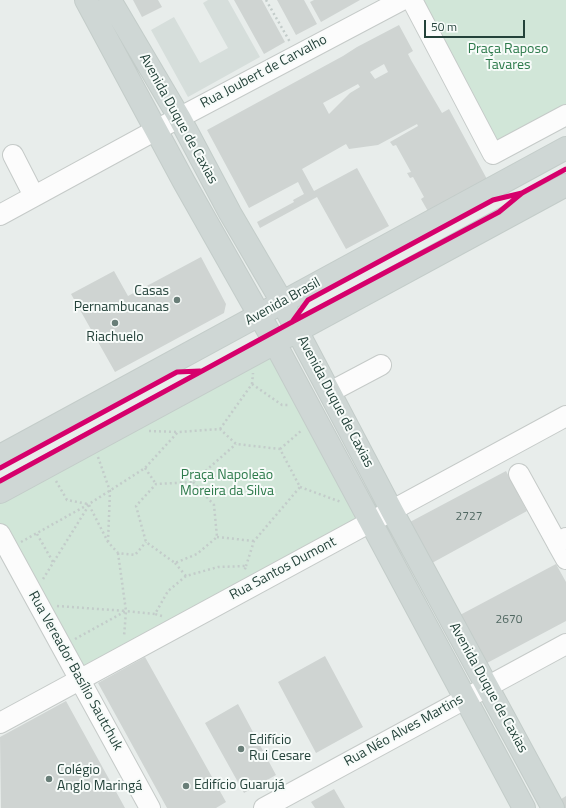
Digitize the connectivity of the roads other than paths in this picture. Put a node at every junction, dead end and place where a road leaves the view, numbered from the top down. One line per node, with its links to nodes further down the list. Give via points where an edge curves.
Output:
1 (86, 0): 5 (main road, Avenida Duque de Caxias)
2 (402, 0): 7 (street, Rua Joubert de Carvalho)
3 (412, 0): 6 (street, via 493,154)
4 (112, 3): 5 (main road); 7 (main road, Avenida Duque de Caxias)
5 (117, 58): 8 (main road, Avenida Duque de Caxias)
6 (566, 115)
7 (179, 118): 8 (street, Rua Joubert de Carvalho); 14 (main road, Avenida Duque de Caxias)
8 (156, 130): 11 (main road, Avenida Duque de Caxias); 13 (street, Rua Joubert de Carvalho)
9 (566, 148): 16 (main road, Avenida Brasil)
10 (13, 155): 13 (street)
11 (184, 182): 14 (main road); 17 (main road, Avenida Duque de Caxias)
12 (566, 185): 18 (main road)
13 (34, 196): 15 (street, Rua Joubert de Carvalho)
14 (230, 213): 16 (main road, Avenida Duque de Caxias)
15 (0, 215)
16 (282, 302): 17 (main road, Avenida Brasil); 18 (main road, Avenida Duque de Caxias)
17 (259, 314): 19 (main road, Avenida Duque de Caxias); 24 (main road, Avenida Brasil)
18 (297, 331): 19 (main road); 21 (main road, Avenida Duque de Caxias)
19 (266, 348): 23 (main road, Avenida Duque de Caxias, via 311,411); 26 (main road)
20 (380, 365): 21 (street)
21 (332, 396): 23 (main road); 27 (main road, Avenida Duque de Caxias)
22 (566, 416): 27 (street, Rua Santos Dumont)
23 (331, 448): 28 (main road, Avenida Duque de Caxias)
24 (0, 456)
25 (519, 474): 30 (street)
26 (0, 492)
27 (392, 511): 28 (street, Rua Santos Dumont); 32 (main road, Avenida Duque de Caxias)
28 (368, 517): 31 (main road, Avenida Duque de Caxias); 34 (street, Rua Santos Dumont, via 241,592)
29 (4, 541): 34 (street, Rua Vereador Basílio Sautchuk)
30 (563, 547)
31 (412, 600): 32 (main road); 36 (main road, Avenida Duque de Caxias)
32 (452, 621): 35 (main road, Avenida Duque de Caxias)
33 (566, 644): 35 (street, Rua Néo Alves Martins)
34 (81, 679): 37 (street, Rua Santos Dumont); 40 (street, Rua Vereador Basílio Sautchuk)
35 (487, 686): 36 (street, Rua Néo Alves Martins); 38 (main road, Avenida Duque de Caxias)
36 (464, 699): 39 (main road, Avenida Duque de Caxias); 41 (street, Rua Néo Alves Martins)
37 (0, 723)
38 (524, 755): 39 (main road); 42 (main road, Avenida Duque de Caxias)
39 (522, 804)
40 (150, 808)
41 (264, 808)
42 (553, 808)

